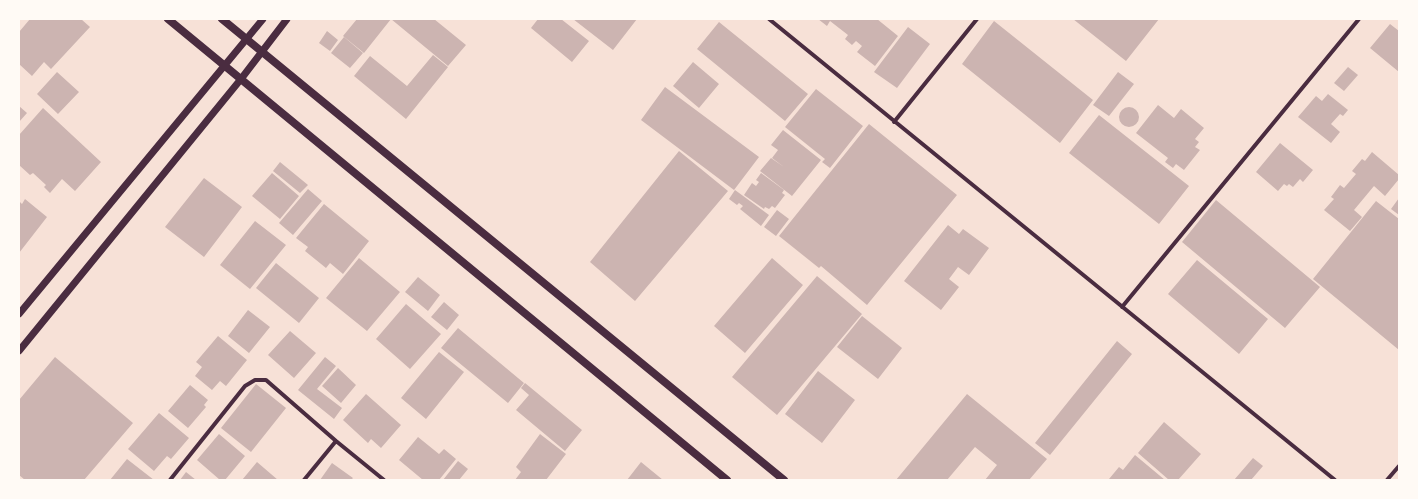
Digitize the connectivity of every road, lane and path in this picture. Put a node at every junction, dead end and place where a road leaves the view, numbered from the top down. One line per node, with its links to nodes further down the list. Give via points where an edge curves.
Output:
1 (168, 19): 10 (main road)
2 (222, 19): 8 (main road)
3 (263, 19): 8 (street)
4 (287, 19): 9 (street)
5 (769, 19): 12 (street)
6 (977, 19): 12 (street)
7 (1359, 19): 13 (street)
8 (246, 40): 9 (main road); 10 (street)
9 (261, 53): 11 (street); 22 (main road)
10 (225, 66): 11 (main road); 14 (street)
11 (241, 79): 15 (street); 21 (main road)
12 (894, 122): 13 (street)
13 (1122, 307): 23 (street)
14 (19, 314)
15 (19, 351)
16 (336, 441): 18 (street, via 266,380 256,380 245,386); 19 (street); 20 (street)
17 (1399, 466): 24 (street)
18 (170, 480)
19 (304, 480)
20 (384, 480)
21 (727, 480)
22 (784, 480)
23 (1335, 480)
24 (1387, 480)

